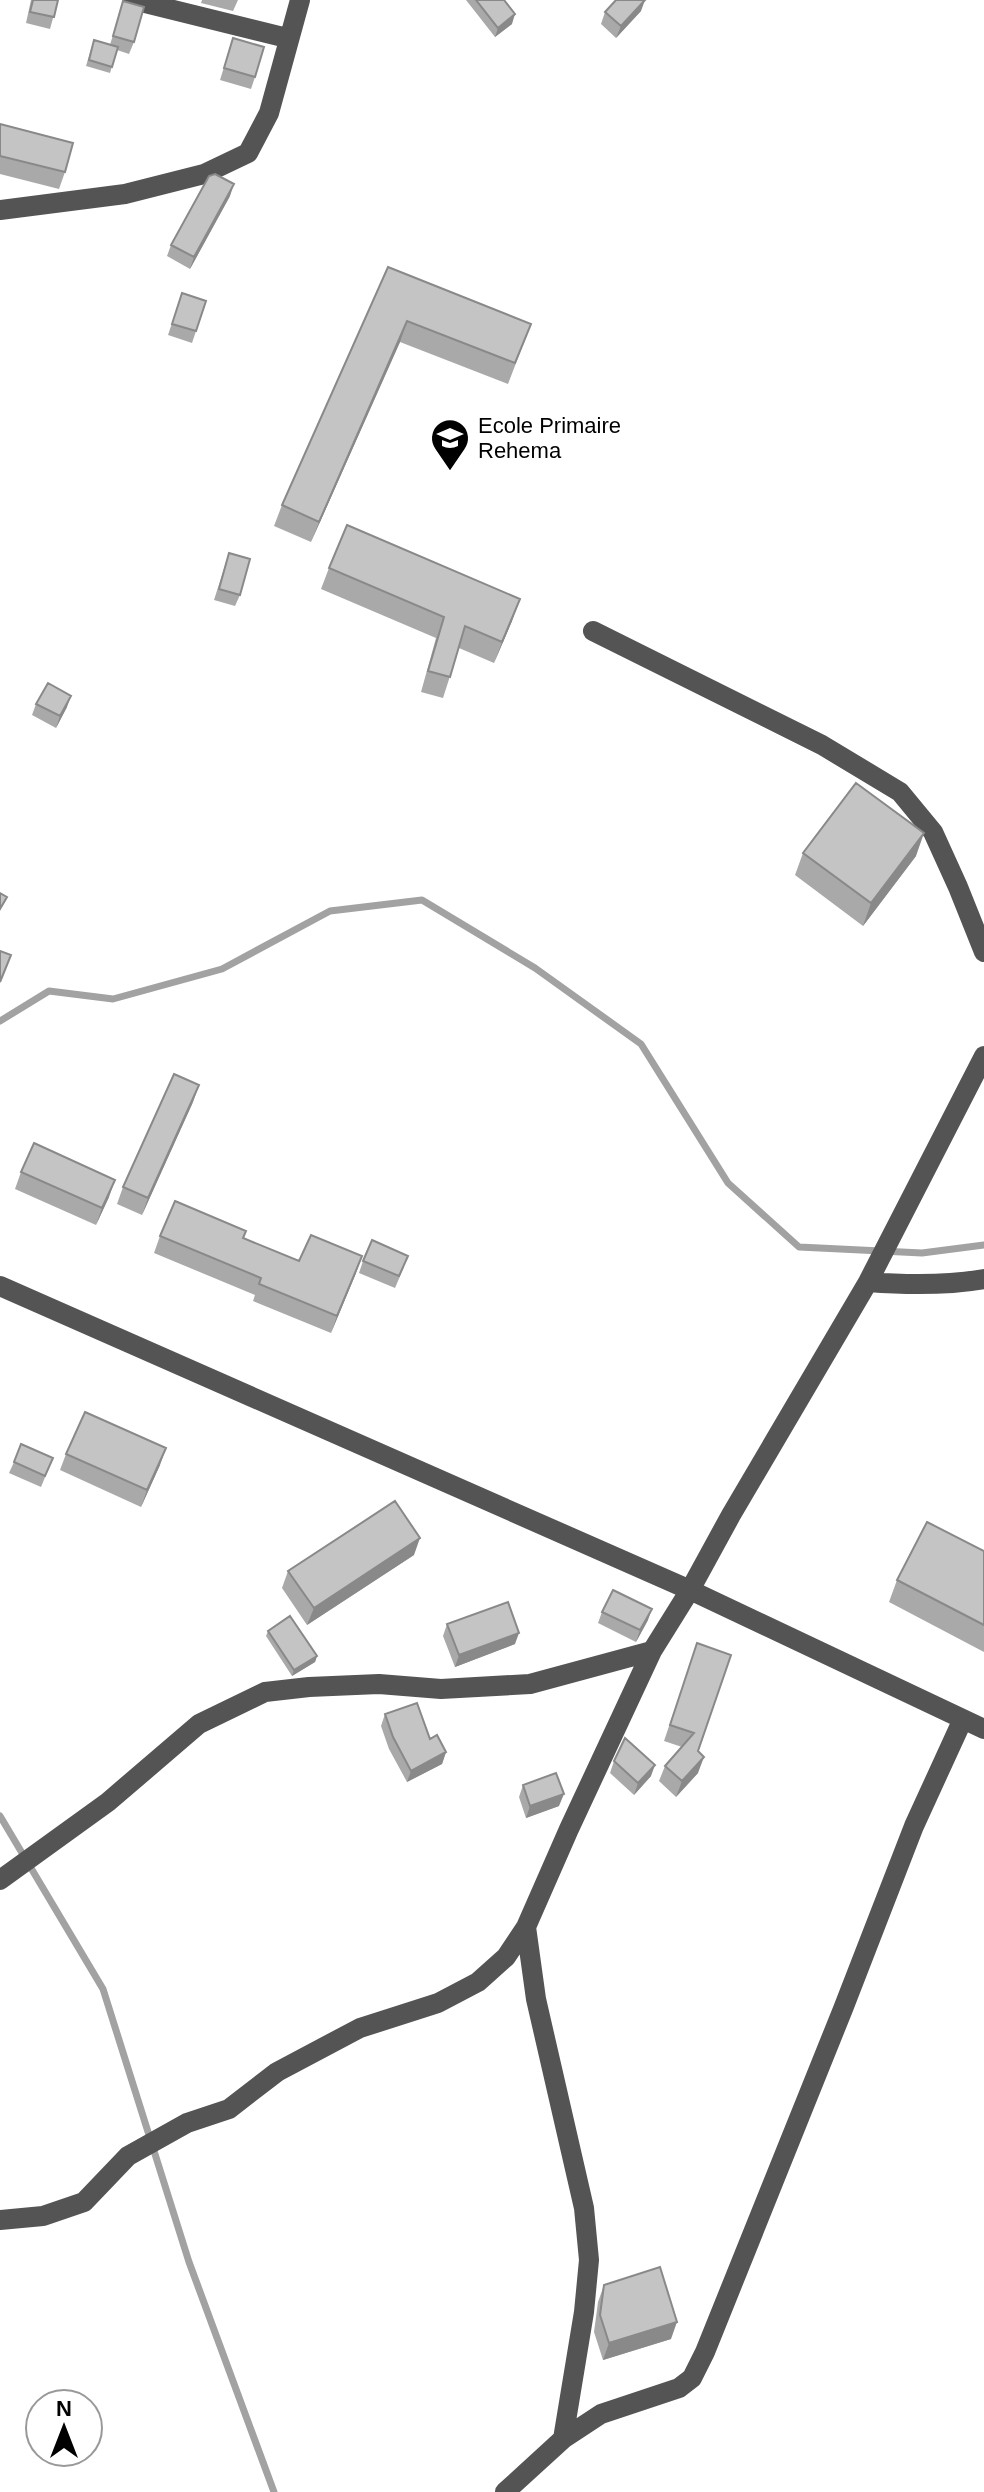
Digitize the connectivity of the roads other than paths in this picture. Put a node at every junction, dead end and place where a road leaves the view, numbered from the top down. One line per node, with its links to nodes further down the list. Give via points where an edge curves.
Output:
1 (133, 0): 3 (street)
2 (300, 0): 3 (street)
3 (287, 38): 4 (street, via 269,113 248,153 204,174 125,194)
4 (0, 210)
5 (593, 631): 6 (street, via 822,745 900,792 933,832)
6 (984, 952)
7 (984, 1056): 9 (street)
8 (984, 1279): 9 (street, via 918,1285)
9 (868, 1282): 11 (street)
10 (0, 1286): 11 (street)
11 (690, 1590): 12 (street); 13 (street)
12 (652, 1651): 15 (street, via 530,1684 441,1689 379,1684 265,1692 199,1724 108,1802); 16 (street)
13 (963, 1719): 14 (street); 18 (street, via 914,1826 692,2378 679,2388 601,2414)
14 (984, 1729)
15 (0, 1880)
16 (526, 1927): 17 (street, via 506,1957 478,1982 438,2003 360,2028 277,2072 229,2109 187,2123 128,2156 84,2202 43,2216); 18 (street, via 536,1999 584,2208 589,2260)
17 (0, 2220)
18 (563, 2439): 19 (street)
19 (505, 2492)

